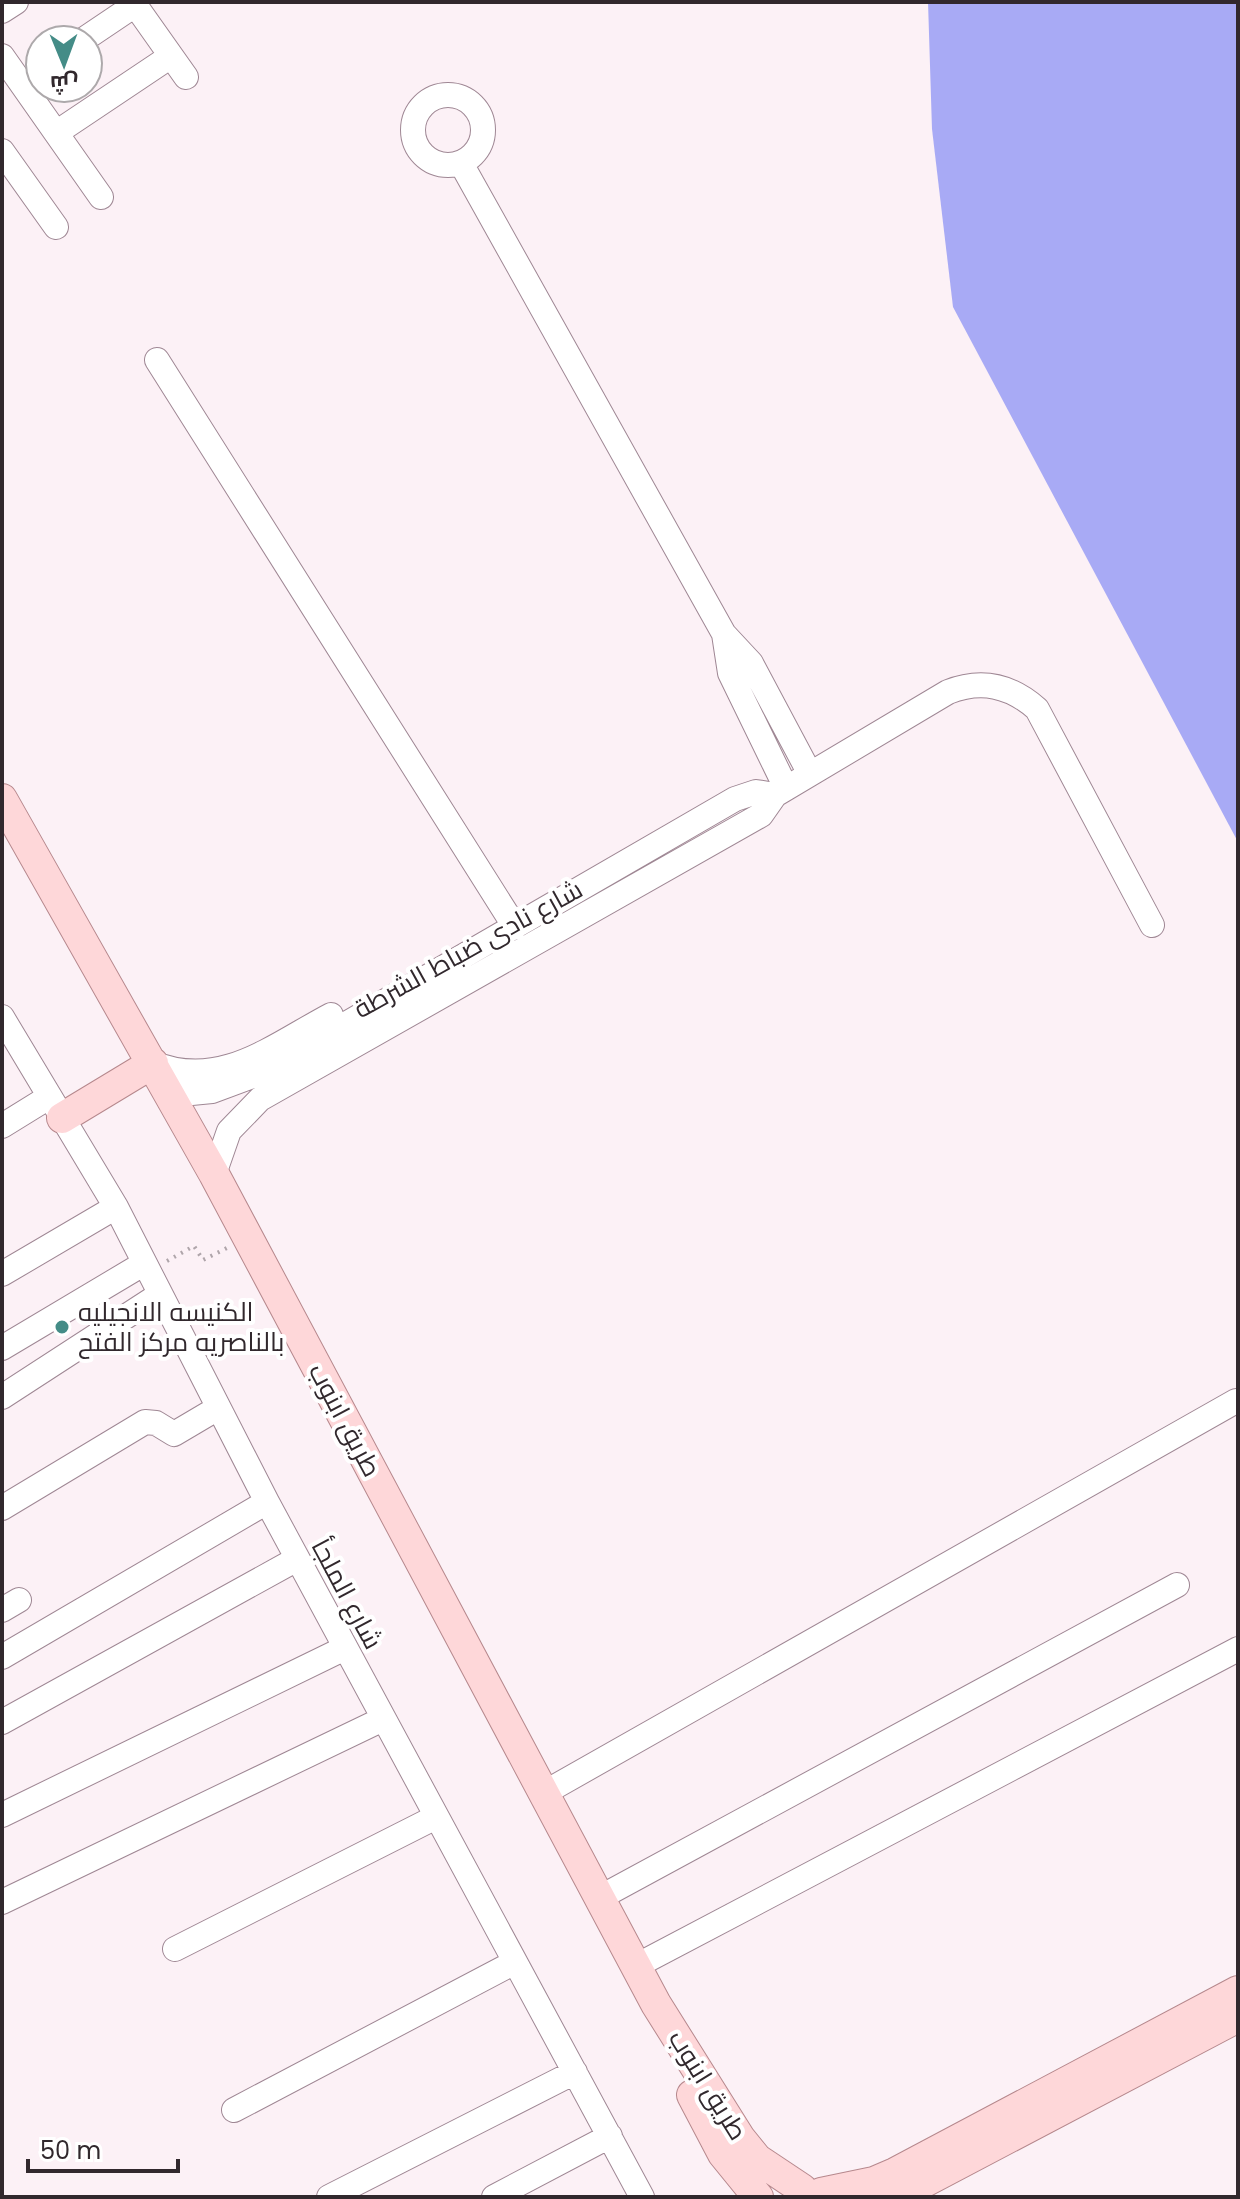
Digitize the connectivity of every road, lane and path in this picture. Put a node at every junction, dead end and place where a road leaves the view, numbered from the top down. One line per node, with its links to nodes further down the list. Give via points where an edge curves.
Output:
1 (14, 2): 3 (street)
2 (134, 3): 4 (street); 6 (street)
3 (2, 11)
4 (104, 25)
5 (2, 56): 7 (street)
6 (171, 56): 8 (street); 10 (street)
7 (24, 71)
8 (186, 77)
9 (43, 104): 10 (street)
10 (56, 133): 13 (street)
11 (2, 151): 14 (street)
12 (462, 165): 16 (street)
13 (101, 197)
14 (56, 227)
15 (157, 360): 21 (street)
16 (724, 634): 17 (street, via 751,663); 18 (street, via 730,673)
17 (810, 774): 18 (street, شارع نادى ضباط الشرطة); 20 (street, شارع نادى ضباط الشرطة, via 948,692 975,685 1015,693 1037,709)
18 (781, 791): 21 (street, شارع نادى ضباط الشرطة, via 735,799); 24 (street, شارع نادى ضباط الشرطة, via 761,815)
19 (2, 799): 25 (main road, طريق ابنوب)
20 (1152, 925)
21 (515, 927): 23 (street, شارع نادى ضباط الشرطة)
22 (2, 1017): 27 (street, شارع الملجأ)
23 (349, 1023): 24 (street, شارع نادى ضباط الشرطة); 25 (street, via 344,1015 333,1014 215,1073 184,1073)
24 (307, 1060): 26 (street, شارع نادى ضباط الشرطة, via 232,1086); 29 (street, شارع نادى ضباط الشرطة, via 238,1119 222,1144)
25 (153, 1063): 26 (main road, طريق ابنوب); 27 (main road)
26 (171, 1095): 29 (main road, طريق ابنوب)
27 (62, 1108): 28 (street); 30 (street, شارع الملجأ)
28 (2, 1126)
29 (214, 1174): 31 (main road, طريق ابنوب)
30 (116, 1207): 32 (street, شارع الملجأ); 33 (street)
31 (248, 1237): 32 (path, via 203,1260 194,1246); 48 (main road, طريق ابنوب)
32 (152, 1264): 34 (street, شارع الملجأ); 35 (street)
33 (2, 1274)
34 (159, 1295): 36 (street); 38 (street, شارع الملجأ)
35 (2, 1348)
36 (2, 1397)
37 (1236, 1401): 48 (street)
38 (218, 1408): 39 (street, شارع الملجأ); 40 (street, via 174,1434 145,1422)
39 (267, 1502): 41 (street, شارع الملجأ); 45 (street)
40 (2, 1508)
41 (297, 1559): 43 (street, شارع الملجأ); 47 (street)
42 (1177, 1585): 51 (street)
43 (345, 1648): 46 (street, شارع الملجأ); 49 (street)
44 (1238, 1649): 55 (street)
45 (2, 1657)
46 (383, 1719): 50 (street, شارع الملجأ); 52 (street)
47 (2, 1722)
48 (544, 1793): 51 (main road, طريق ابنوب)
49 (2, 1815)
50 (436, 1817): 53 (street); 54 (street, شارع الملجأ)
51 (601, 1897): 55 (main road, طريق ابنوب)
52 (2, 1902)
53 (175, 1949)
54 (515, 1962): 59 (street, شارع الملجأ); 60 (street)
55 (636, 1966): 57 (main road, طريق ابنوب)
56 (1238, 1991): 62 (main road, via 895,2173)
57 (656, 2004): 62 (main road, طريق ابنوب, via 740,2138 757,2159); 66 (main road, طريق ابنوب, via 669,2046 716,2142)
58 (1238, 2017): 67 (main road)
59 (575, 2072): 61 (street, شارع الملجأ); 64 (street)
60 (234, 2110)
61 (610, 2136): 63 (street, شارع الملجأ); 65 (street)
62 (809, 2194)
63 (635, 2195)
64 (329, 2197)
65 (494, 2197)
66 (758, 2197)
67 (896, 2197)

